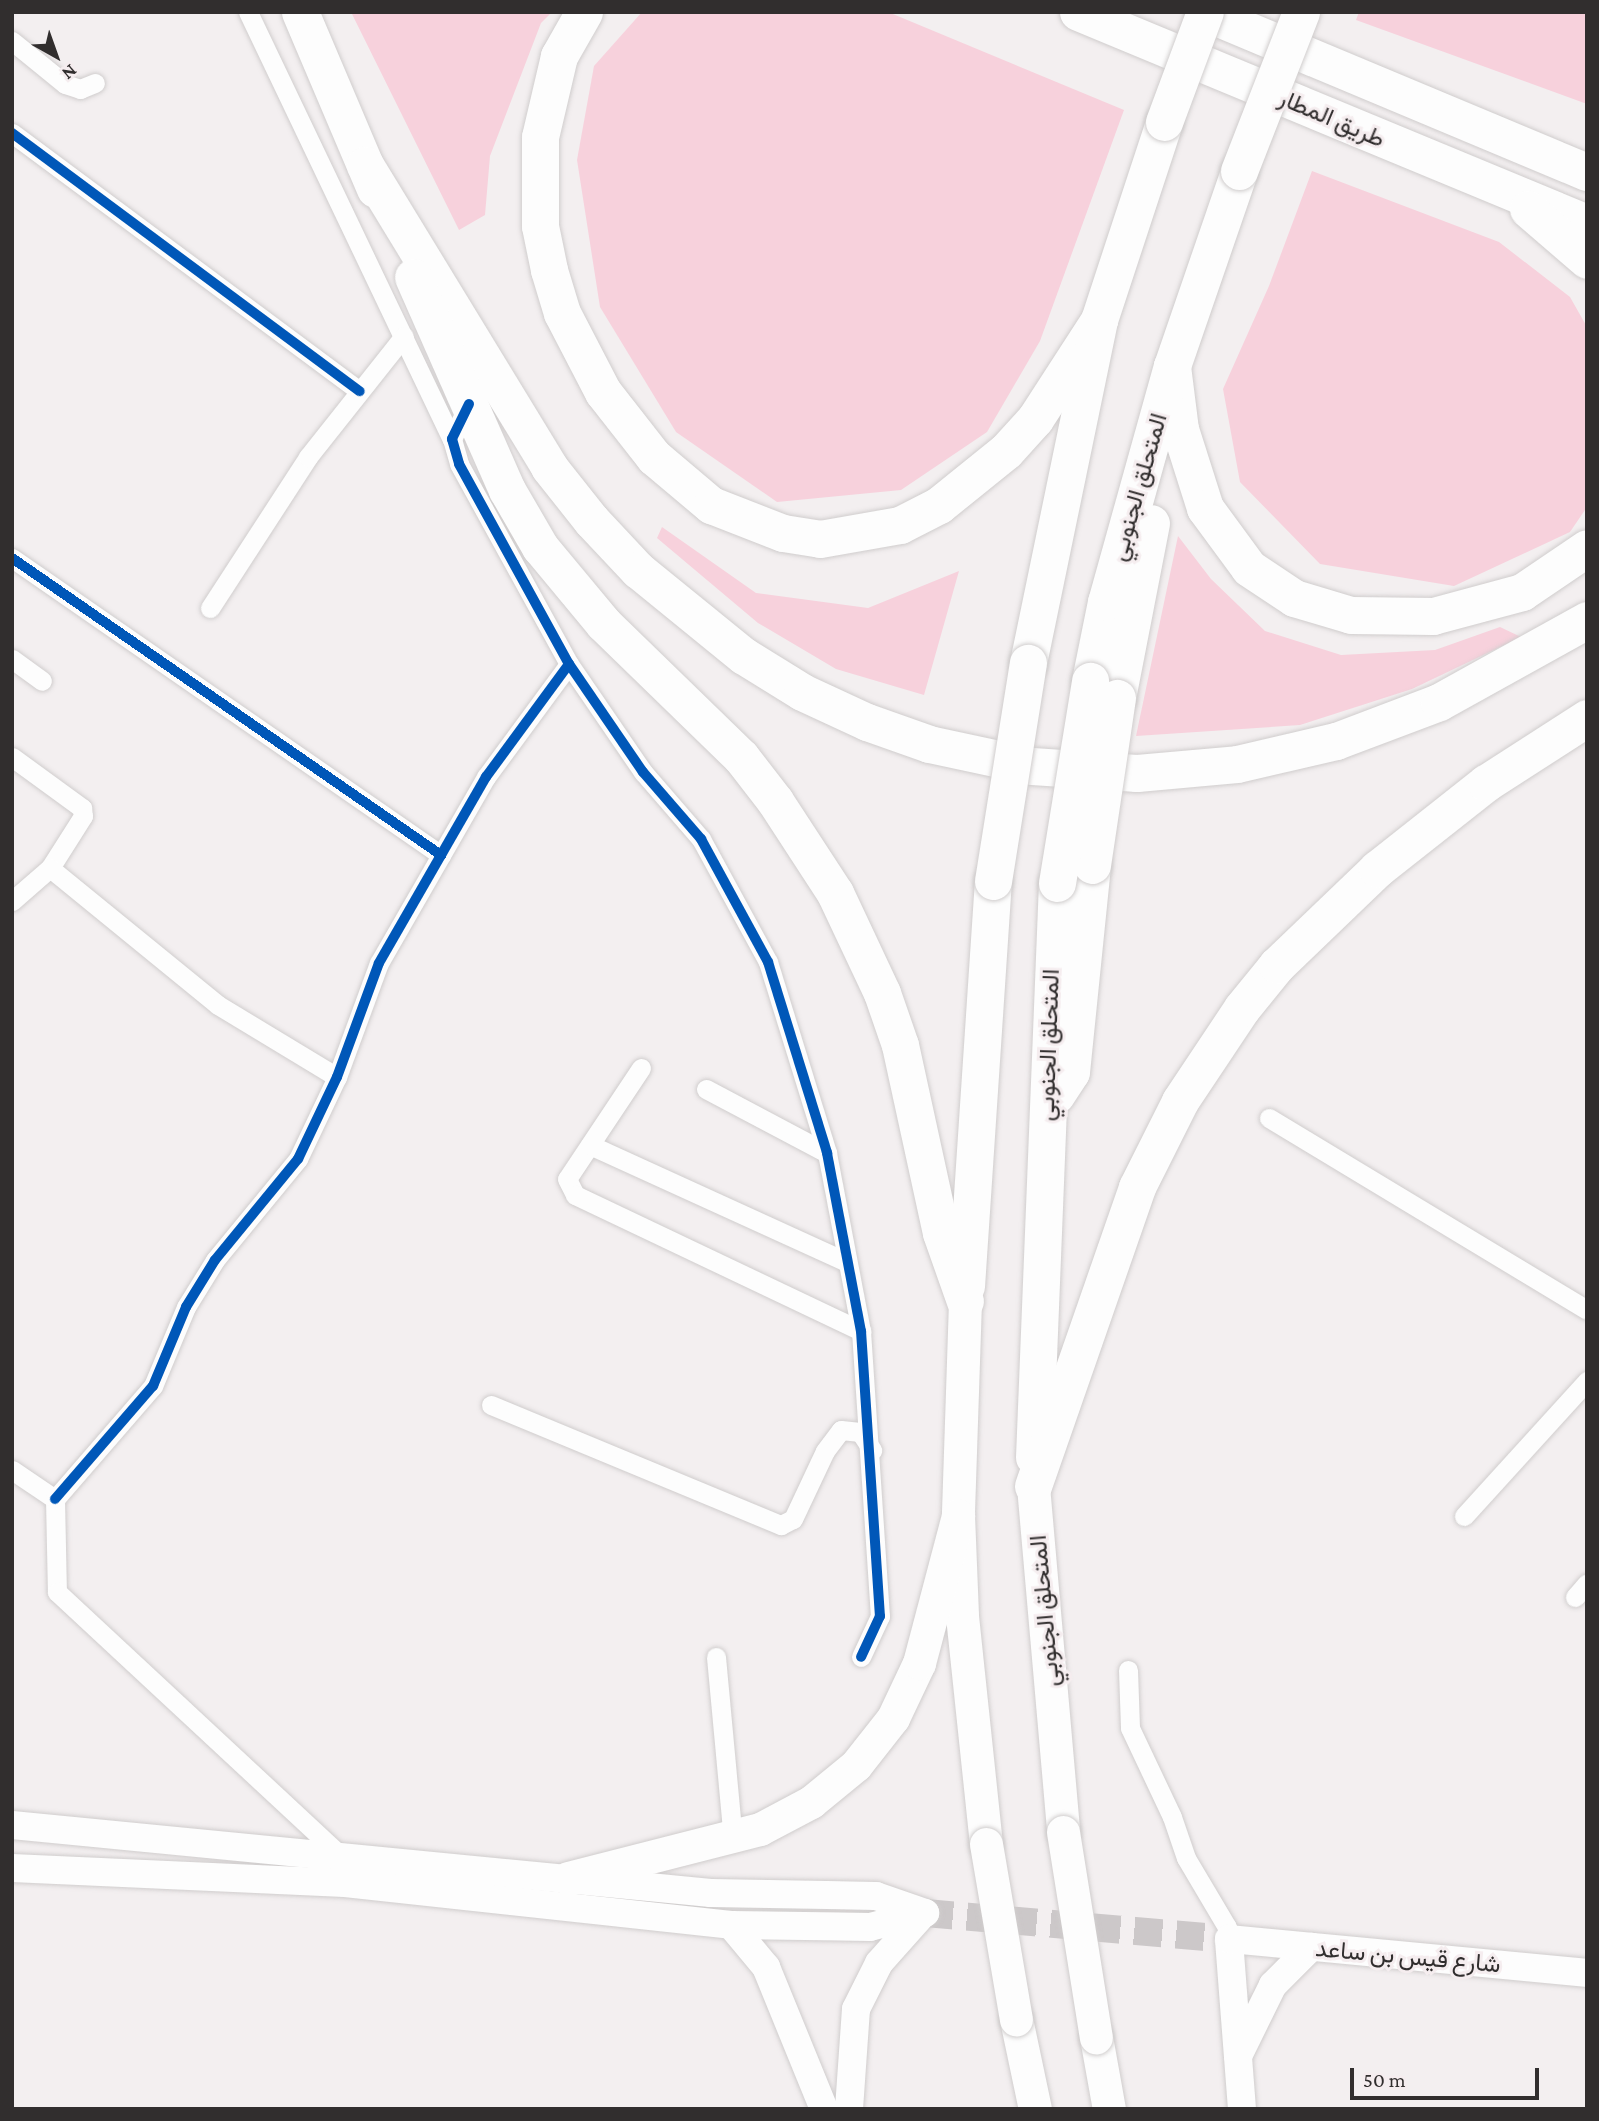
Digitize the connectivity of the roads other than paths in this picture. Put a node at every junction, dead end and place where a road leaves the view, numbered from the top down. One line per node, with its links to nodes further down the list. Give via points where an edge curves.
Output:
1 (248, 12): 18 (street)
2 (300, 12): 12 (highway)
3 (584, 12): 17 (highway, via 559,56 540,137 540,226 549,270 562,313 603,392 654,457 711,505 783,533 820,539 900,525 939,505 1006,451 1035,419)
4 (1078, 12): 14 (highway, طريق المطار)
5 (1204, 12): 9 (highway, طريق المطار); 17 (highway, bridge)
6 (1301, 12): 19 (highway, المتحلق الجنوبي, bridge, via 1239,171)
7 (12, 41): 8 (street, via 65,84 80,89)
8 (95, 83)
9 (1476, 127): 11 (highway); 13 (highway, طريق المطار)
10 (12, 133): 20 (street)
11 (1587, 145)
12 (365, 166): 21 (highway); 26 (highway, via 549,467 592,520 638,570 744,656 802,692 867,722 929,744 1032,766 1137,773 1237,764 1336,741 1439,702)
13 (1587, 172)
14 (1506, 190): 15 (highway, طريق المطار); 16 (highway)
15 (1587, 223)
16 (1587, 260)
17 (1099, 320): 44 (highway, bridge, via 1028,663 993,881)
18 (404, 336): 20 (street); 22 (street)
19 (1172, 366): 23 (highway, via 1180,429 1205,508 1249,568 1294,598 1351,615 1433,616 1522,592); 30 (highway, المتحلق الجنوبي, via 1105,602)
20 (360, 391): 25 (street, via 293,480)
21 (469, 404): 22 (street); 44 (highway, via 522,519 559,574 741,757 835,893 900,1045 941,1233)
22 (452, 439): 28 (street, via 459,464)
23 (1587, 548)
24 (12, 558): 33 (street)
25 (210, 608)
26 (1587, 621)
27 (12, 659): 29 (street)
28 (569, 664): 33 (street, via 486,777); 42 (street, via 643,772 701,839 768,962)
29 (42, 681)
30 (1103, 689): 39 (highway, المتحلق الجنوبي, bridge, via 1057,883); 39 (highway, bridge, via 1092,865 1071,1072 1062,1089)
31 (1587, 718): 51 (highway, via 1486,783 1377,869 1277,965 1242,1008 1180,1101 1137,1187)
32 (12, 757): 34 (street, via 82,808 83,816)
33 (441, 855): 37 (street, via 379,963)
34 (50, 868): 35 (street); 37 (street, via 218,1005)
35 (12, 901)
36 (642, 1068): 41 (street)
37 (337, 1077): 52 (street, via 298,1159 215,1260 186,1307 153,1386)
38 (706, 1089): 42 (street)
39 (1046, 1102): 51 (highway, المتحلق الجنوبي)
40 (1269, 1118): 45 (street)
41 (590, 1145): 43 (street); 46 (street, via 567,1180 575,1195)
42 (827, 1153): 43 (street)
43 (845, 1261): 46 (street)
44 (965, 1301): 53 (highway)
45 (1587, 1310)
46 (861, 1331): 49 (street)
47 (1587, 1381): 54 (street)
48 (491, 1405): 49 (street, via 781,1525 793,1519 825,1451 841,1430 860,1432)
49 (872, 1451): 56 (street, via 880,1616)
50 (12, 1470): 52 (street)
51 (1033, 1486): 72 (highway, المتحلق الجنوبي, bridge, via 1063,1832)
52 (55, 1499): 60 (street, via 57,1592)
53 (958, 1515): 59 (highway, via 919,1663 887,1727 856,1765 811,1802); 71 (highway, bridge, via 962,1616 986,1844)
54 (1464, 1516)
55 (716, 1657): 59 (street)
56 (861, 1657)
57 (1128, 1670): 65 (street, via 1130,1728 1186,1858 1227,1927)
58 (12, 1825): 60 (main road)
59 (733, 1839): 62 (highway)
60 (341, 1856): 62 (main road)
61 (12, 1868): 64 (main road, via 345,1883)
62 (568, 1878): 63 (main road, via 739,1895 876,1896)
63 (925, 1913): 64 (main road, via 870,1927); 70 (main road, via 885,1955 861,1997 851,2040)
64 (731, 1925): 69 (main road, via 766,1967)
65 (1229, 1939): 66 (main road, شارع قيس بن ساعد); 68 (main road)
66 (1311, 1947): 67 (main road, شارع قيس بن ساعد); 68 (main road, via 1273,1985)
67 (1587, 1973)
68 (1237, 2058): 73 (main road)
69 (824, 2109)
70 (849, 2109)
71 (1035, 2109)
72 (1109, 2109)
73 (1242, 2109)

